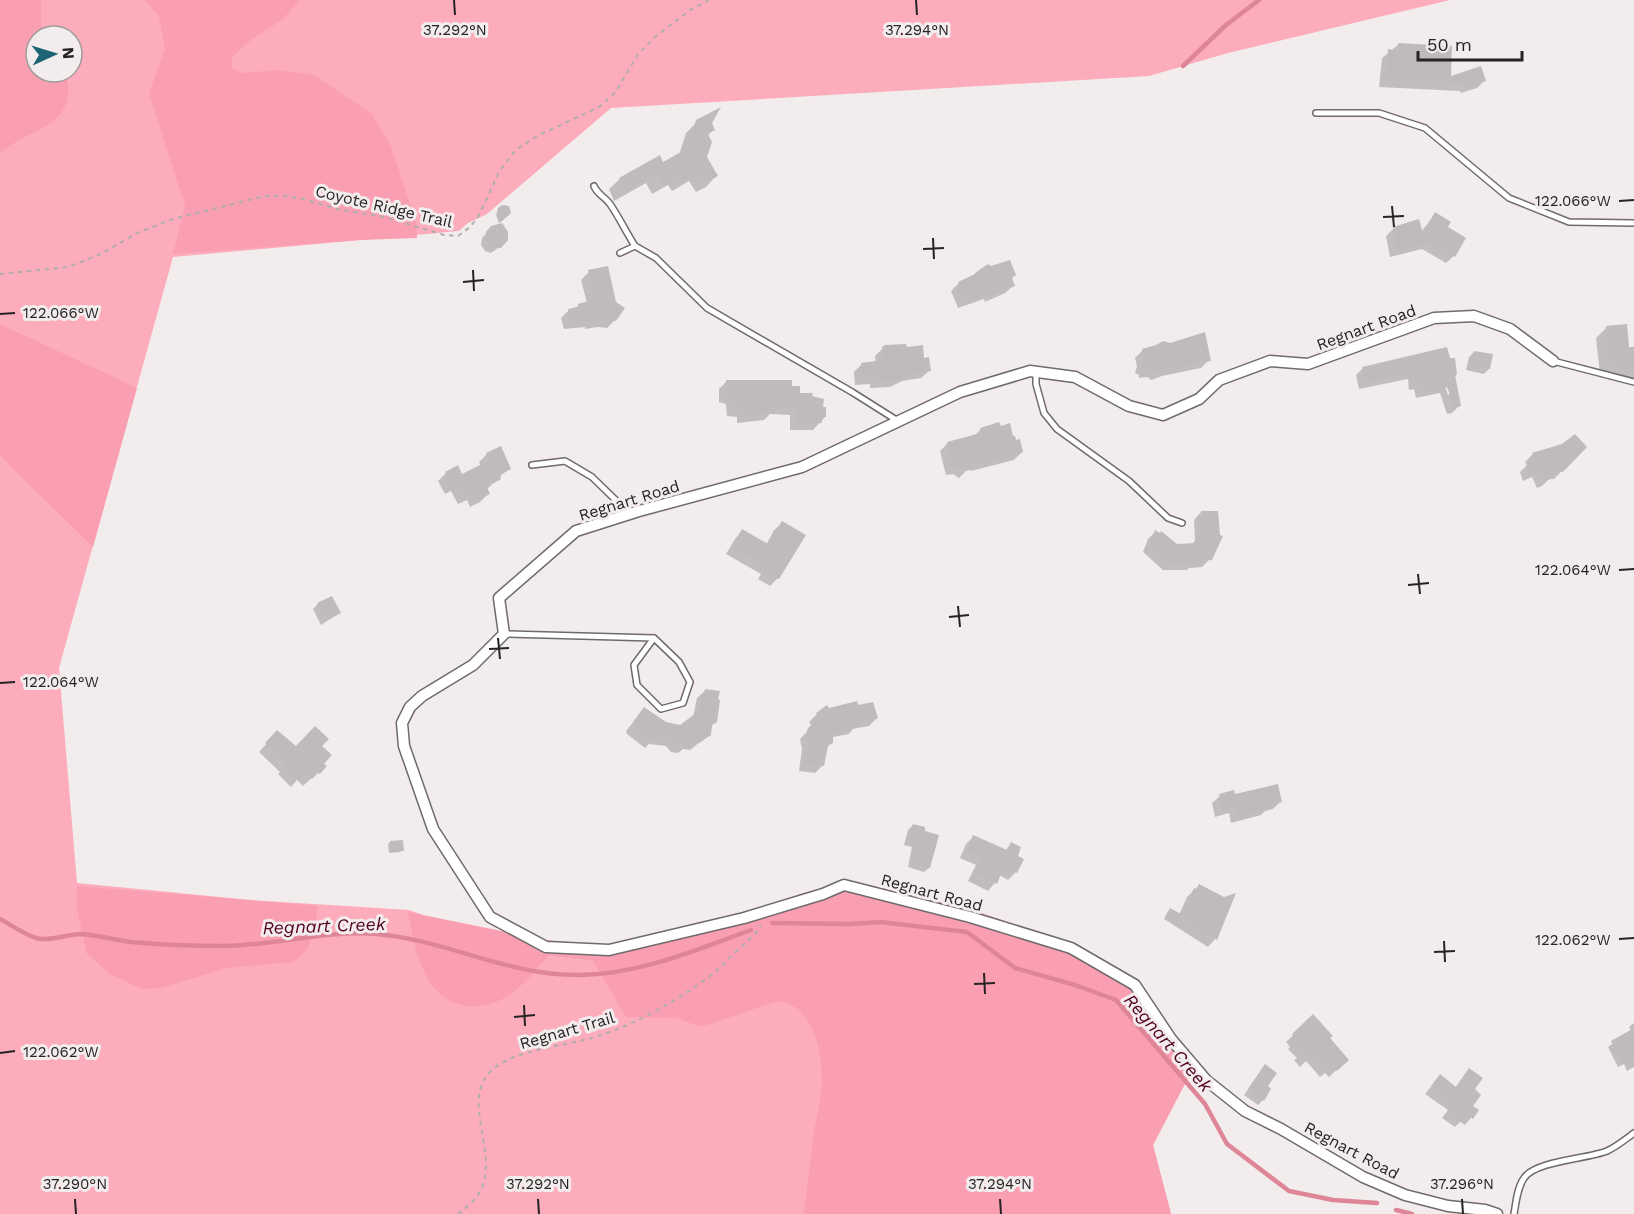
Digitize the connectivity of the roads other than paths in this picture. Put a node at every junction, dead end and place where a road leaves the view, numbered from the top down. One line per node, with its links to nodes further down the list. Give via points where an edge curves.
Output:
1 (1316, 113): 3 (lane, via 1379,113 1425,128 1509,198 1569,222)
2 (594, 186): 4 (lane)
3 (1634, 223)
4 (635, 246): 5 (lane); 9 (lane, via 656,258 708,308)
5 (620, 253)
6 (1553, 361): 7 (street, Regnart Road, via 1510,329 1474,316 1434,318 1308,364 1270,361 1219,380 1199,399 1163,415 1129,406 1075,377); 8 (lane)
7 (1036, 372): 9 (street, Regnart Road, via 960,392); 12 (lane, via 1044,413 1057,429 1129,481 1168,518)
8 (1634, 382)
9 (898, 421): 11 (street, Regnart Road, via 802,467)
10 (532, 465): 11 (lane, via 565,461 592,477)
11 (630, 514): 13 (street, Regnart Road, via 576,531 499,598)
12 (1182, 522)
13 (504, 634): 14 (lane); 16 (street, Regnart Road, via 473,665 422,696 410,707 402,723 404,746 433,829 490,916 546,946 609,950 744,918 844,885 970,916 1071,948 1134,985 1171,1039 1206,1080 1245,1111 1363,1177 1405,1195)
14 (654, 638): 14 (lane, via 679,662 690,682 683,703 661,709 637,685 634,665)
15 (1634, 1133): 17 (lane, via 1608,1150 1530,1172 1523,1179)
16 (1497, 1214)
17 (1514, 1214)

